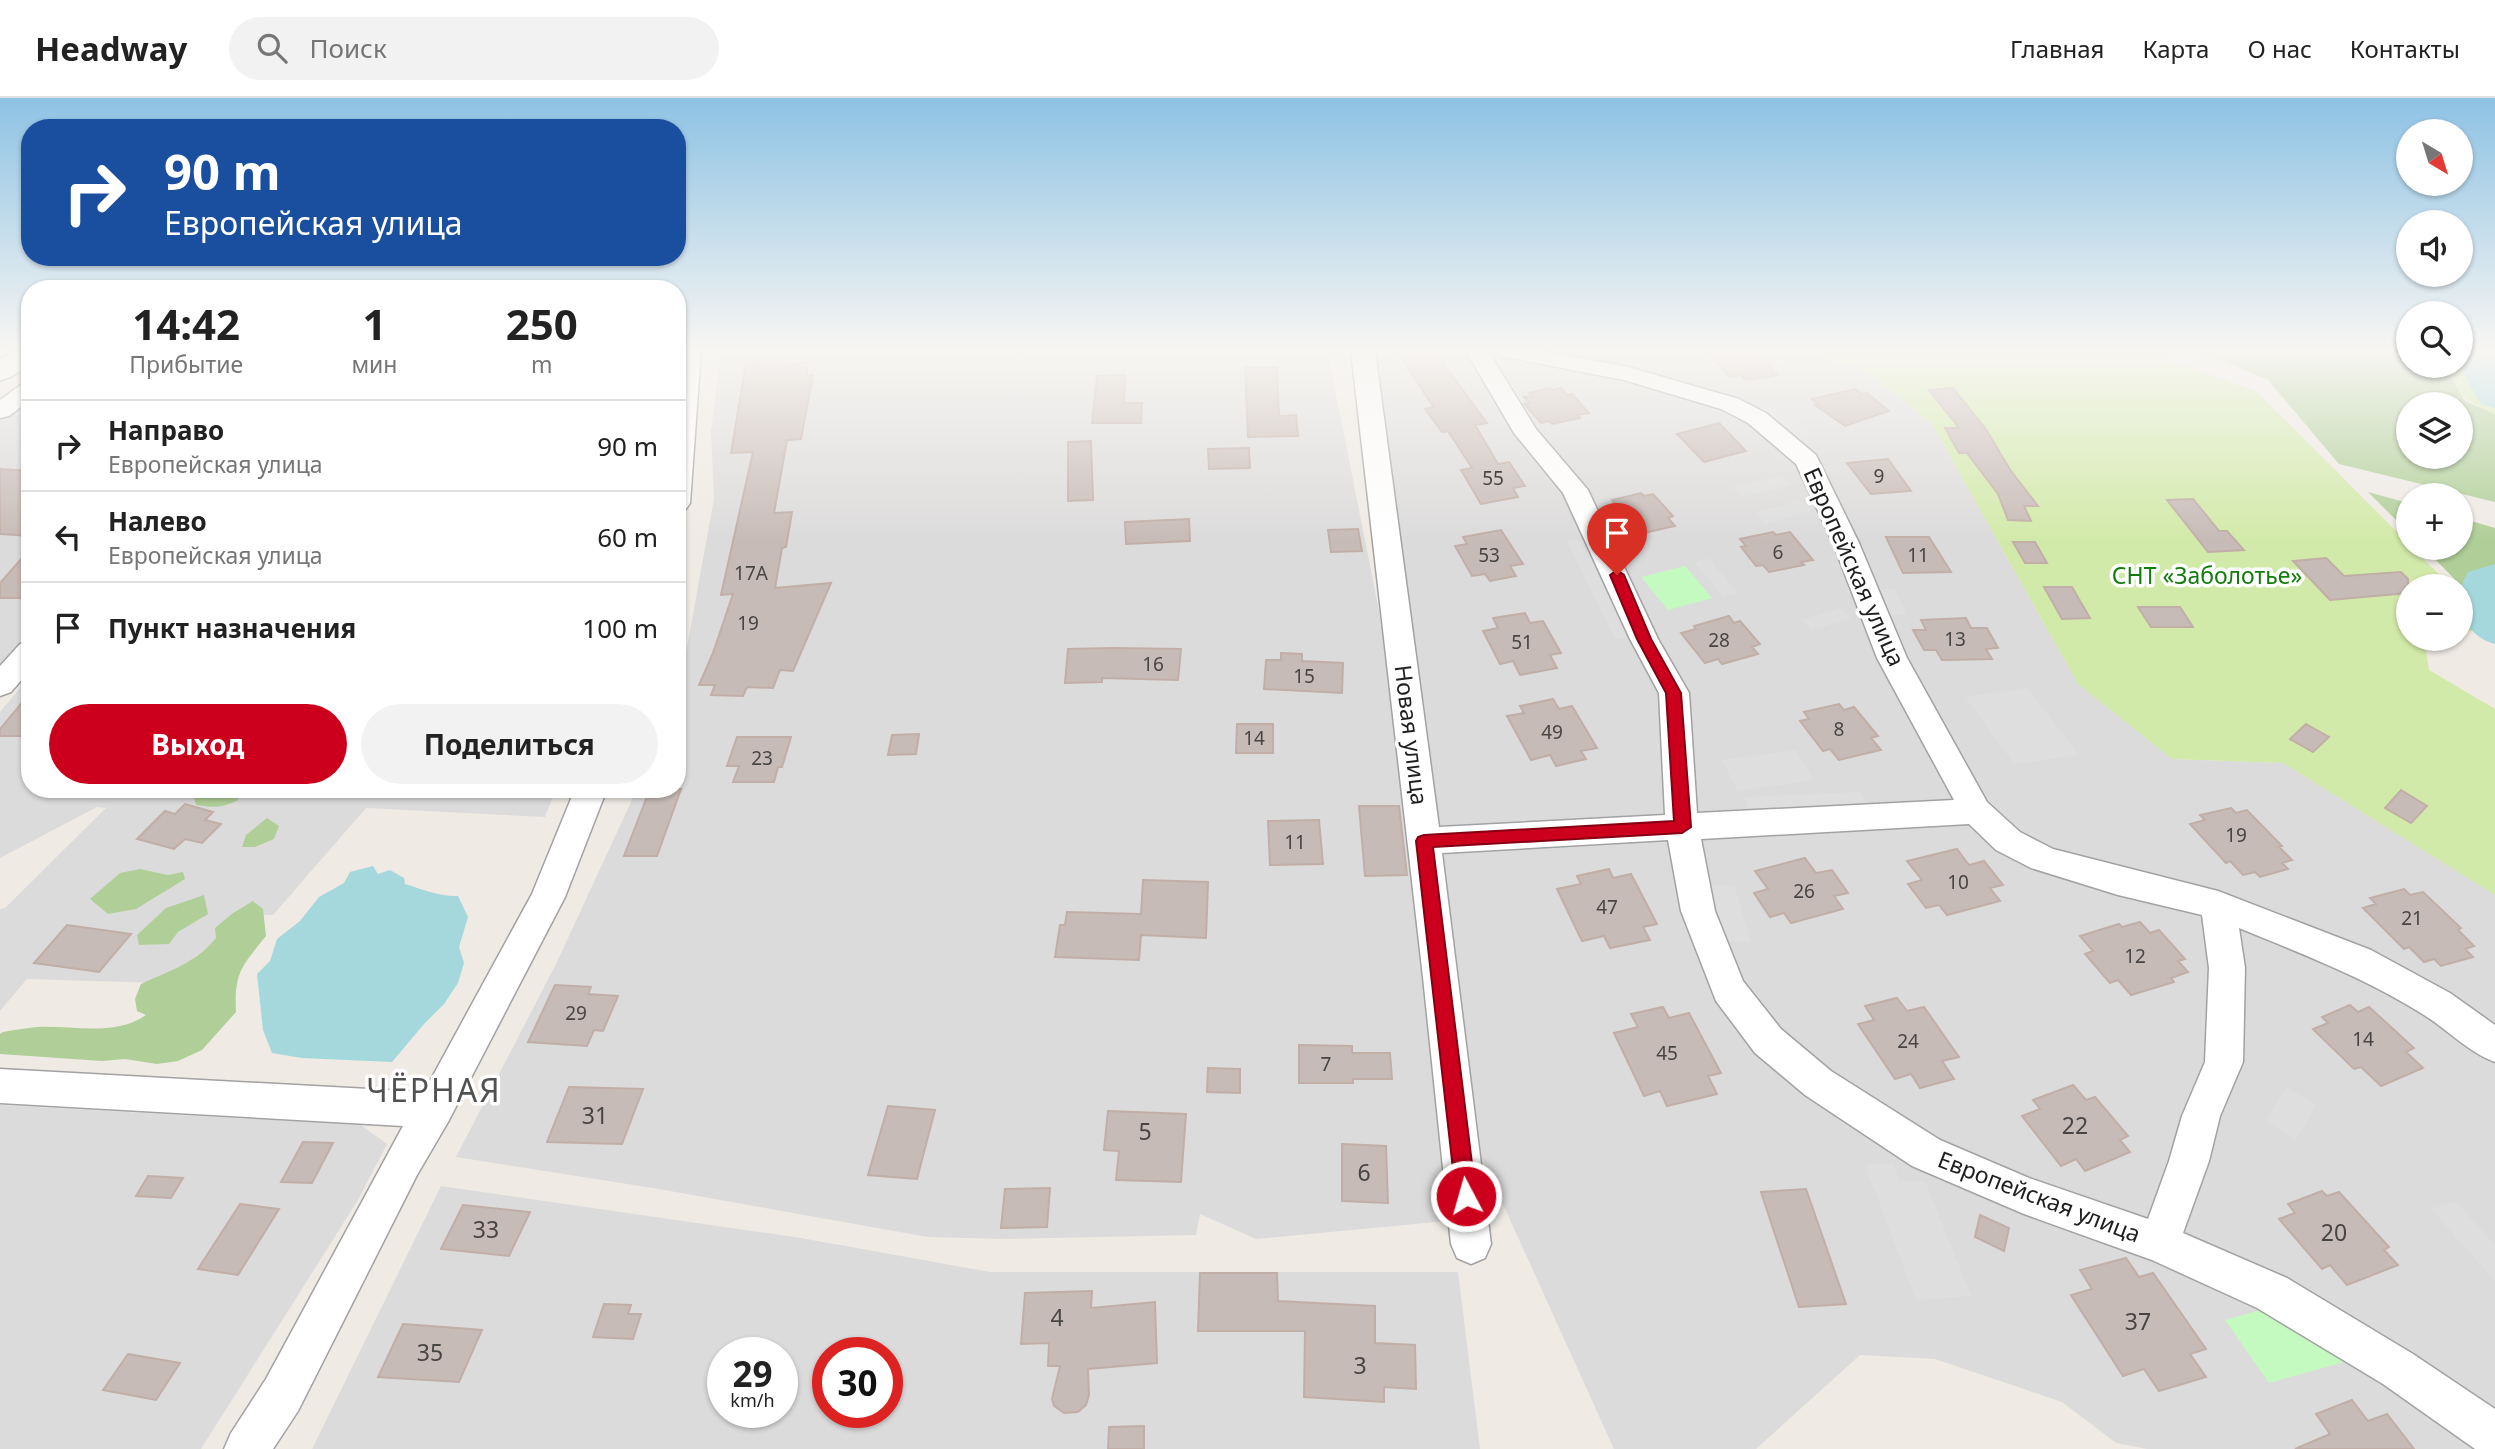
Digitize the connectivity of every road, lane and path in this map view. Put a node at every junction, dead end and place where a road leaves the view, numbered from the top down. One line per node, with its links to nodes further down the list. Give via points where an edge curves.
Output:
1 (1371, 414): 9 (street, Новая улица)
2 (1515, 414): 8 (street, Европейская улица, via 1575,490 1674,693)
3 (1749, 414): 7 (street, Европейская улица, via 1807,460 1892,658)
4 (21, 660): 5 (street)
5 (0, 685)
6 (587, 798): 13 (street, via 548,897)
7 (1976, 811): 8 (street); 10 (street, Европейская улица, via 2008,841 2043,859)
8 (1682, 827): 9 (street); 15 (street, Европейская улица, via 1710,948 1729,990 1778,1049 1818,1083 1926,1153)
9 (1424, 841): 14 (street, Новая улица)
10 (2218, 905): 11 (street, Европейская улица, via 2359,961 2437,1004); 15 (street, Европейская улица, via 2227,968 2224,1062)
11 (2495, 1046)
12 (0, 1086): 13 (street)
13 (434, 1110): 17 (street, via 282,1395)
14 (1471, 1244)
15 (2159, 1244): 16 (street, Европейская улица, via 2272,1293 2398,1369)
16 (2495, 1436)
17 (247, 1449)

